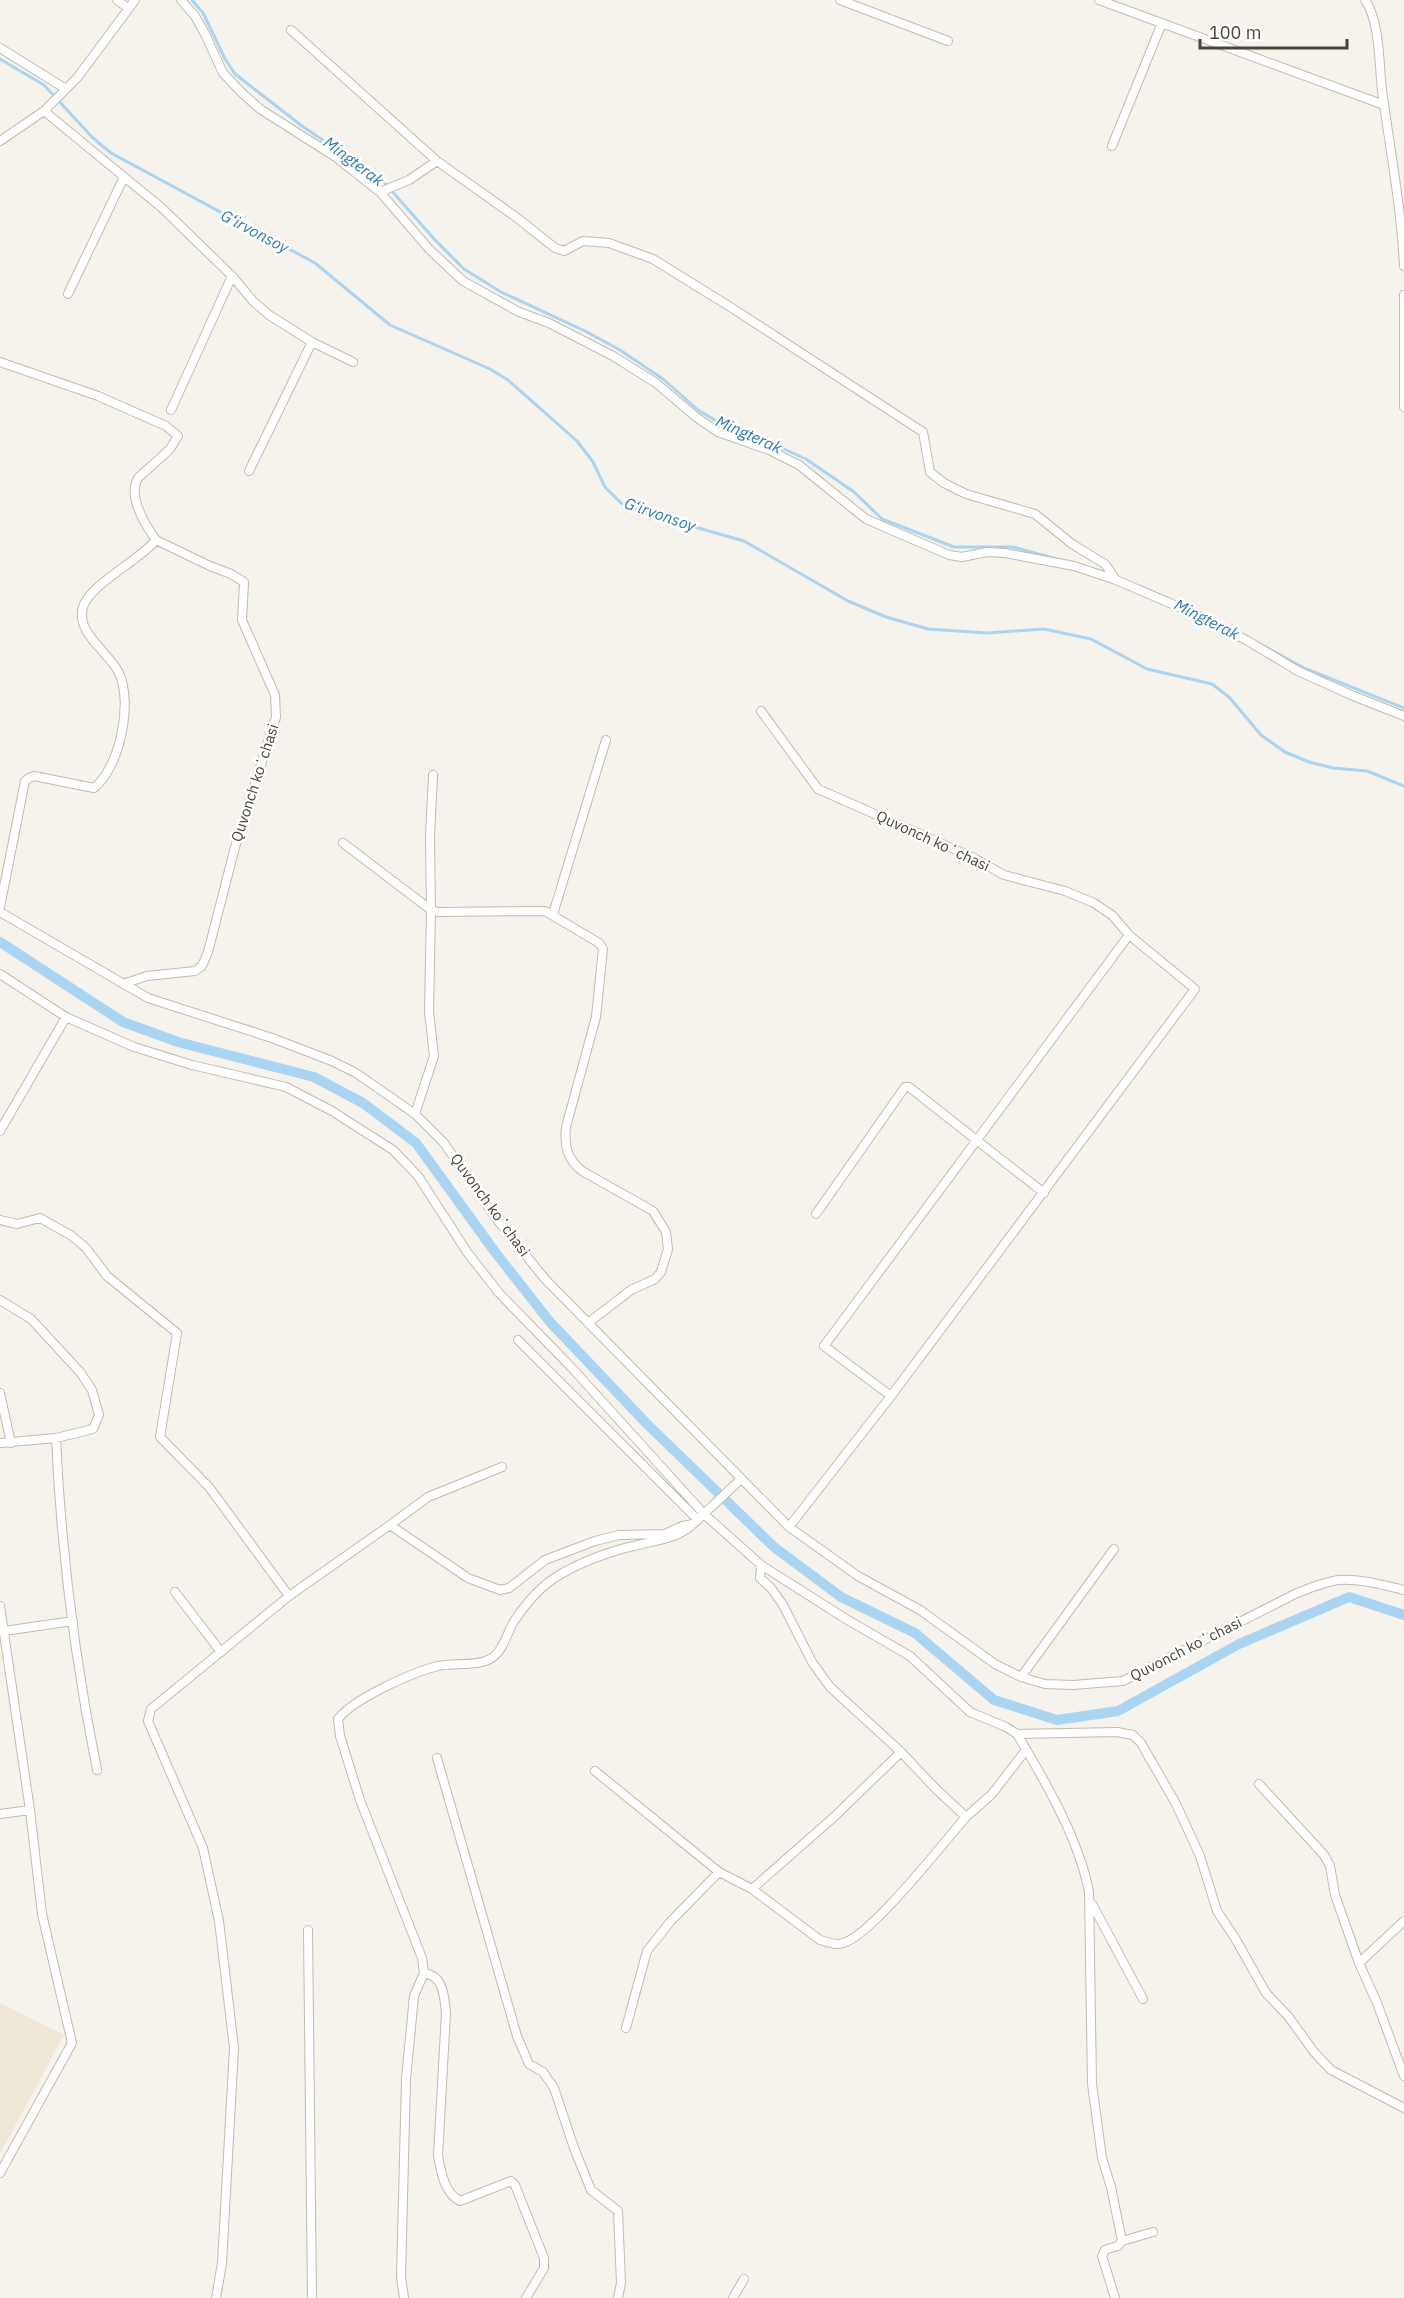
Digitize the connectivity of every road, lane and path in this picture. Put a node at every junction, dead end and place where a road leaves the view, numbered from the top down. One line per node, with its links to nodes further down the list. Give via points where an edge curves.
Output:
1 (117, 0): 7 (street)
2 (135, 0): 7 (street)
3 (181, 0): 19 (street, via 195,16 223,73 242,93)
4 (840, 0): 10 (street)
5 (1099, 0): 8 (street)
6 (1365, 0): 13 (street, via 1375,31)
7 (128, 8): 12 (street)
8 (1162, 23): 13 (street); 16 (street)
9 (291, 30): 17 (street)
10 (948, 41)
11 (0, 48): 12 (street)
12 (66, 89): 14 (street)
13 (1384, 105): 20 (street, via 1398,189)
14 (47, 109): 15 (street); 18 (street)
15 (0, 141)
16 (1112, 146)
17 (436, 161): 19 (street, via 409,180); 31 (street, via 555,248 564,251 583,241 609,243 653,259 923,432 930,472 944,483 984,500 1035,514 1105,564)
18 (124, 177): 21 (street); 22 (street)
19 (383, 190): 31 (street, via 429,249 463,281 613,356 656,383 718,432 799,465 866,519 949,555 1005,553 1074,566)
20 (1404, 266)
21 (232, 276): 24 (street, via 269,315); 28 (street)
22 (68, 294)
23 (1404, 296): 27 (street)
24 (312, 342): 26 (street); 29 (street)
25 (0, 362): 30 (street, via 98,396 166,426 178,436 134,485 145,526)
26 (353, 362)
27 (1404, 407)
28 (171, 410)
29 (249, 471)
30 (156, 540): 37 (street, via 139,558 89,595 83,605 81,616 86,630 109,658 123,685 122,733 115,754 94,788 28,778); 43 (street, Quvonch koʻchasi, via 244,582 242,620 275,695 276,717 202,966 195,971 147,976)
31 (1116, 580): 33 (street, via 1248,641 1298,671)
32 (761, 711): 41 (street, Quvonch koʻchasi, via 818,789 972,856 1004,875 1094,903 1113,916)
33 (1404, 716)
34 (606, 740): 40 (street)
35 (433, 775): 38 (street)
36 (343, 843): 38 (street)
37 (0, 907)
38 (431, 910): 40 (street); 45 (street, via 429,1012 434,1056)
39 (0, 912): 43 (street, Quvonch koʻchasi)
40 (553, 914): 52 (street, via 603,949 596,1017 566,1127 567,1153 582,1171 653,1211 666,1232 668,1249 655,1279 631,1290)
41 (1129, 935): 47 (street); 48 (street, Quvonch koʻchasi, via 1195,988)
42 (0, 974): 44 (street)
43 (123, 984): 45 (street, Quvonch koʻchasi, via 148,998 332,1061)
44 (66, 1017): 46 (street); 61 (street, via 134,1047 286,1087 393,1150 418,1176 466,1252 499,1293)
45 (415, 1114): 52 (street, Quvonch koʻchasi, via 444,1143 495,1218 545,1279)
46 (0, 1131)
47 (978, 1140): 48 (street); 49 (street, via 905,1087); 55 (street, via 824,1346)
48 (1044, 1193): 55 (street, Quvonch koʻchasi)
49 (816, 1214)
50 (0, 1220): 69 (street, via 17,1224 40,1218 72,1236 107,1276 177,1333 160,1437 209,1487)
51 (0, 1300): 56 (street, via 31,1319 92,1390 99,1415 93,1430)
52 (588, 1323): 60 (street, Quvonch koʻchasi)
53 (518, 1340): 62 (street)
54 (0, 1393): 58 (street)
55 (891, 1396): 64 (street, Quvonch koʻchasi)
56 (56, 1438): 58 (street); 71 (street, via 59,1517)
57 (0, 1443): 58 (street)
58 (11, 1443)
59 (502, 1467): 63 (street, via 428,1497)
60 (741, 1479): 61 (street); 64 (street, Quvonch koʻchasi)
61 (704, 1514): 62 (street); 66 (street)
62 (696, 1522): 63 (street, via 665,1533 619,1535 595,1541 545,1560 500,1590 468,1578); 92 (street, via 684,1532 608,1554 552,1580 514,1622 489,1660 438,1666 400,1680 345,1709 338,1719 339,1736 360,1800 422,1958)
63 (390, 1525): 69 (street)
64 (789, 1527): 75 (street, Quvonch koʻchasi, via 842,1566 920,1610 995,1664)
65 (1114, 1549): 75 (street)
66 (760, 1565): 76 (street, via 910,1656 970,1712); 78 (street, via 760,1578 783,1605 830,1687)
67 (1404, 1590): 75 (street, Quvonch koʻchasi, via 1373,1582 1323,1583 1123,1681 1064,1685)
68 (175, 1592): 74 (street)
69 (289, 1596): 74 (street)
70 (0, 1606): 72 (street)
71 (73, 1621): 72 (street); 80 (street)
72 (4, 1631): 73 (street)
73 (3, 1641): 83 (street)
74 (220, 1653): 101 (street, via 151,1709 148,1721 203,1848 219,1921 234,2048 222,2263)
75 (1021, 1677)
76 (1017, 1734): 77 (street); 96 (street, via 1117,1732 1133,1736 1141,1743 1200,1856 1217,1911 1266,1993 1332,2070)
77 (1026, 1750): 85 (street, via 992,1794); 88 (street, via 1083,1862)
78 (901, 1752): 85 (street); 87 (street)
79 (438, 1758): 105 (street, via 516,2036 529,2064 543,2072 554,2088 591,2190 618,2211)
80 (98, 1770)
81 (595, 1771): 86 (street)
82 (1259, 1784): 91 (street, via 1324,1855)
83 (30, 1810): 84 (street); 97 (street, via 42,1914 72,2043)
84 (0, 1814)
85 (966, 1817): 87 (street, via 883,1912 843,1943 820,1940)
86 (719, 1872): 87 (street); 94 (street, via 647,1951)
87 (752, 1889)
88 (1090, 1900): 93 (street); 99 (street, via 1092,2084 1102,2158)
89 (1404, 1922): 91 (street)
90 (308, 1930): 102 (street)
91 (1359, 1963): 95 (street)
92 (424, 1973): 103 (street, via 414,1996 406,2079 401,2277); 104 (street, via 439,1980 446,2013 438,2156 442,2175 453,2198 460,2201 510,2181 515,2185 544,2268)
93 (1143, 1999)
94 (626, 2028)
95 (1404, 2076)
96 (1404, 2108)
97 (0, 2173)
98 (1153, 2232): 99 (street)
99 (1122, 2241): 107 (street, via 1102,2256)
100 (744, 2278): 106 (street)
101 (216, 2298)
102 (312, 2298)
103 (404, 2298)
104 (526, 2298)
105 (618, 2298)
106 (733, 2298)
107 (1115, 2298)

